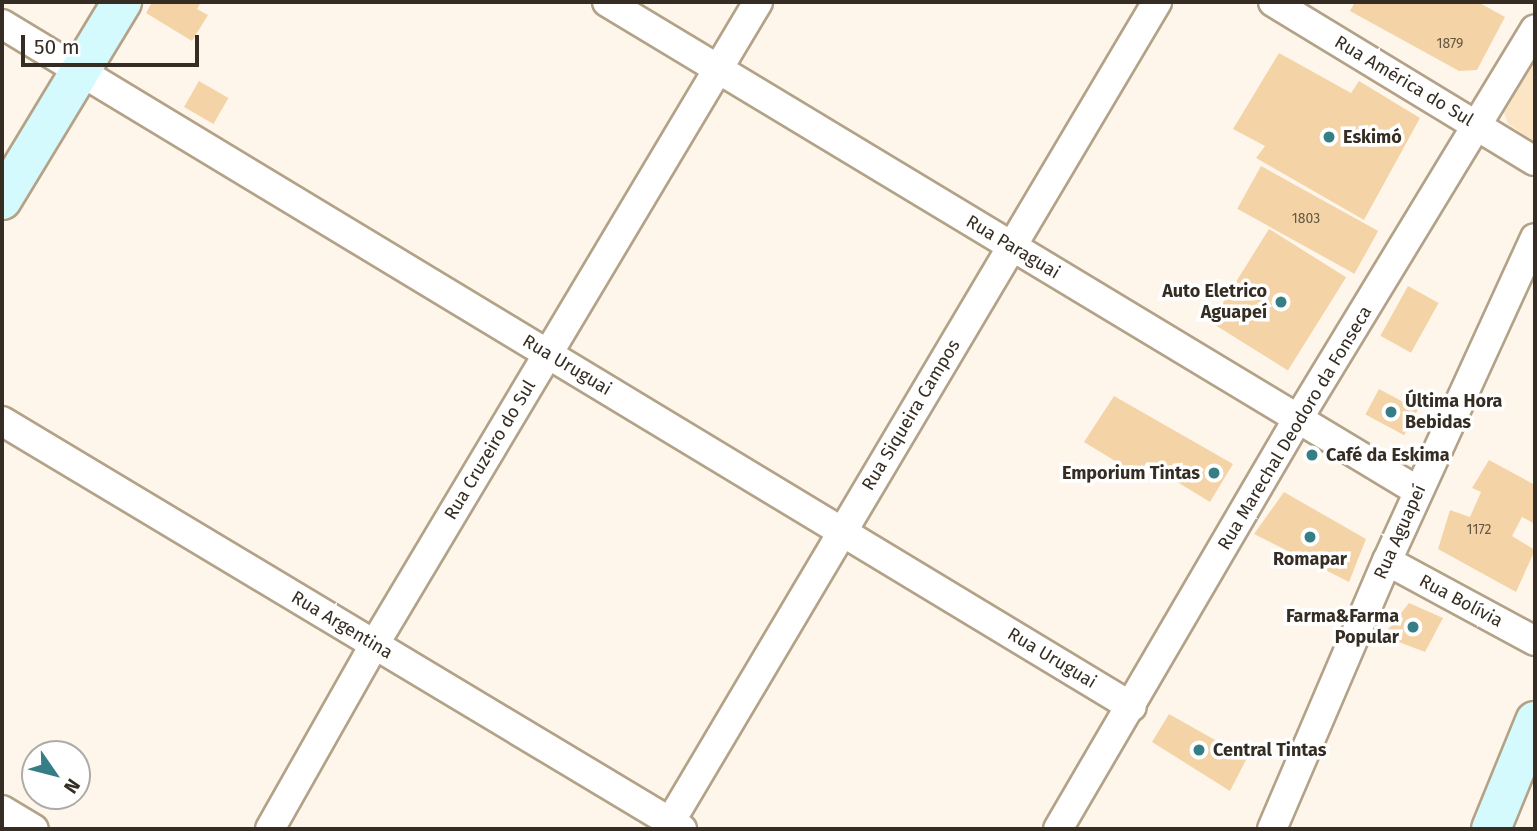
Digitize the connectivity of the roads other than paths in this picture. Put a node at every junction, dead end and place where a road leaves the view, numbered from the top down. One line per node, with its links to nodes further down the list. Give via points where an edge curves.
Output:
1 (122, 2): 9 (street)
2 (607, 2): 8 (street, Rua Paraguai)
3 (758, 2): 8 (street, Rua Cruzeiro do Sul)
4 (1157, 2): 14 (street, Rua Siqueira Campos)
5 (1273, 2): 10 (street, Rua América do Sul)
6 (2, 24): 9 (street, Rua Uruguai)
7 (1535, 29): 10 (street, Rua Marechal Deodoro da Fonseca)
8 (718, 69): 14 (street, Rua Paraguai); 15 (street, Rua Cruzeiro do Sul)
9 (80, 71): 12 (street); 15 (street, Rua Uruguai)
10 (1477, 126): 11 (street, Rua América do Sul); 16 (street, Rua Marechal Deodoro da Fonseca)
11 (1535, 161)
12 (2, 200)
13 (1535, 238): 18 (street, Rua Aguapeí)
14 (1011, 246): 16 (street, Rua Paraguai); 19 (street, Rua Siqueira Campos)
15 (548, 354): 19 (street, Rua Uruguai); 22 (street, Rua Cruzeiro do Sul)
16 (1298, 419): 18 (street, Rua Paraguai); 23 (street, Rua Marechal Deodoro da Fonseca)
17 (2, 421): 22 (street, Rua Argentina)
18 (1418, 491): 20 (street, Rua Aguapeí)
19 (842, 531): 23 (street, Rua Uruguai); 26 (street, Rua Siqueira Campos)
20 (1387, 561): 21 (street, Rua Bolívia); 30 (street, Rua Aguapeí)
21 (1535, 641)
22 (374, 645): 26 (street, Rua Argentina); 28 (street, Rua Cruzeiro do Sul)
23 (1132, 707): 29 (street, Rua Marechal Deodoro da Fonseca)
24 (1535, 721): 31 (street)
25 (2, 810): 27 (street)
26 (673, 827)
27 (34, 829)
28 (270, 829)
29 (1058, 829)
30 (1272, 829)
31 (1491, 829)

